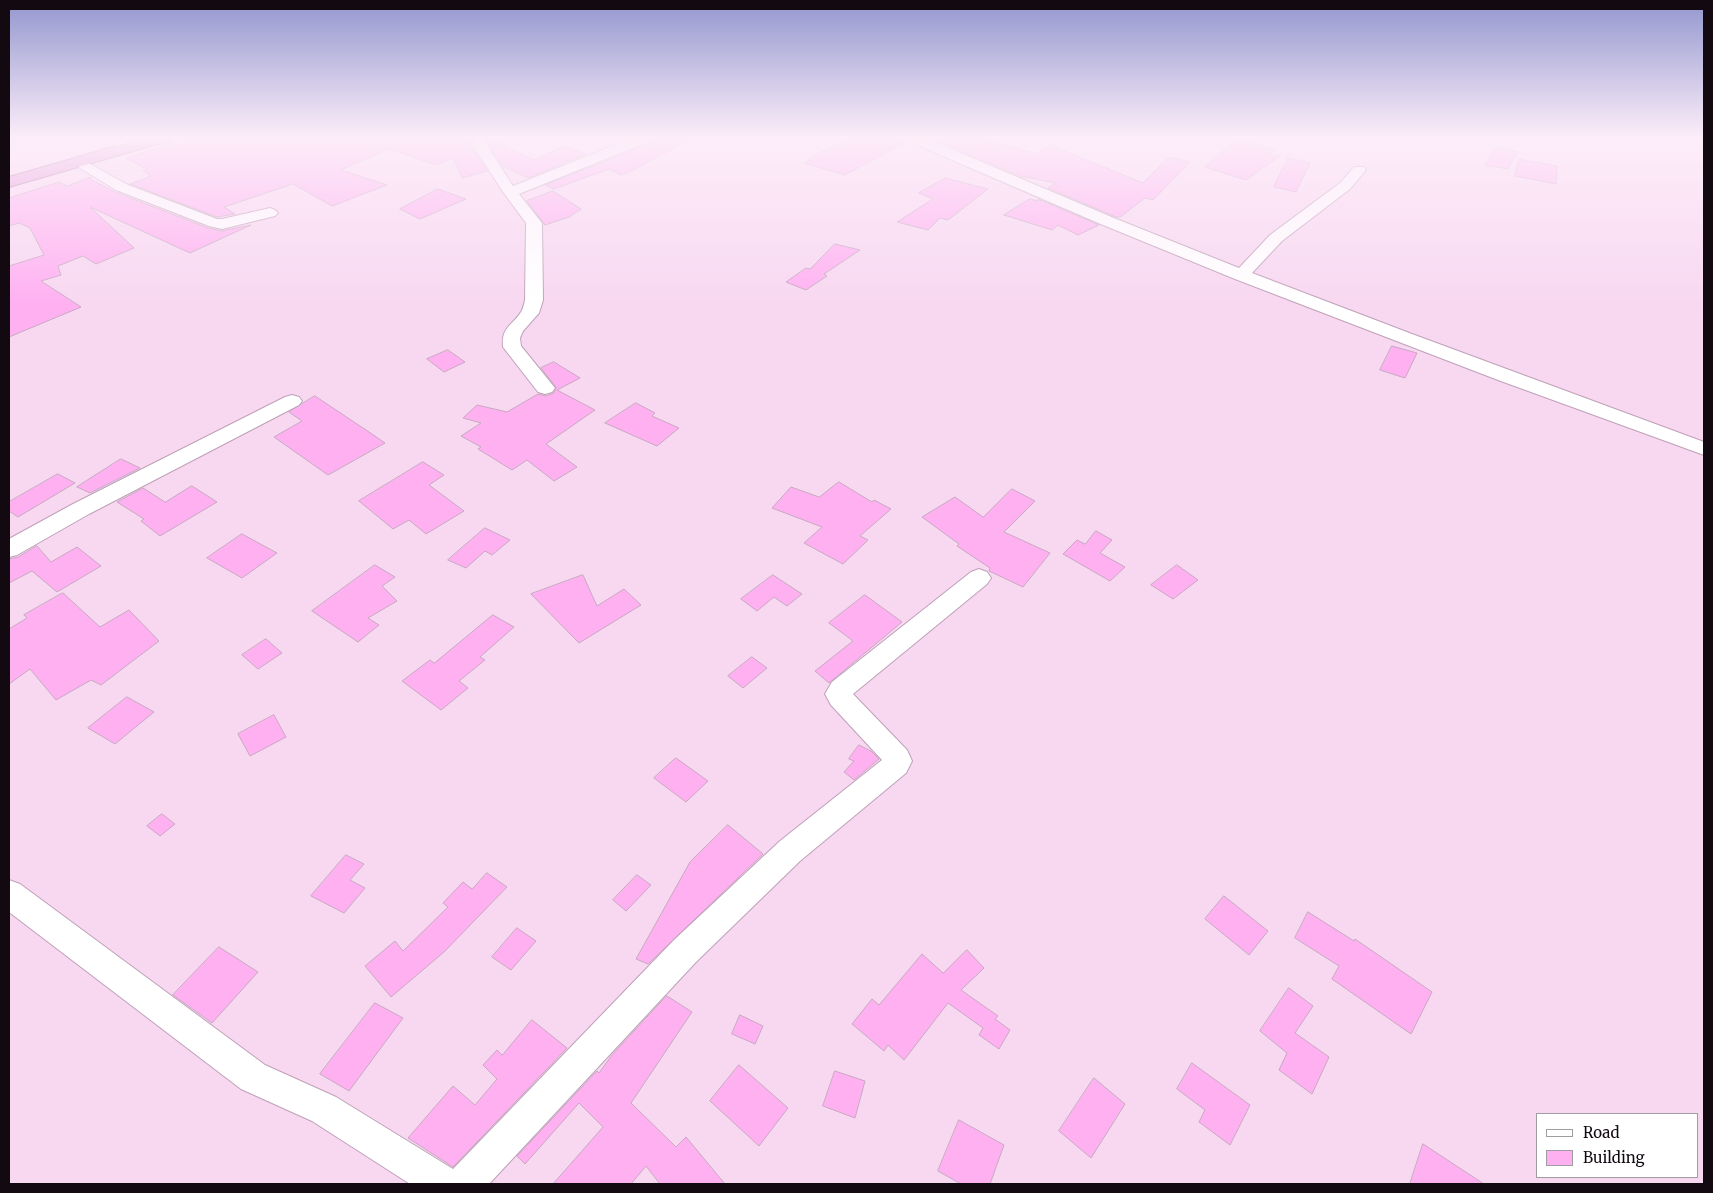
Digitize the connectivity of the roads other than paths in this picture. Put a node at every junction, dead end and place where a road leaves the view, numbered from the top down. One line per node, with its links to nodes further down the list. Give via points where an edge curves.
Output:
1 (138, 194): 5 (street, via 214,223)
2 (511, 194): 7 (street, via 534,222 534,300 530,313 515,329 512,347)
3 (1042, 194): 6 (street)
4 (1335, 194): 6 (street, via 1276,238)
5 (270, 213)
6 (1241, 275): 9 (street)
7 (545, 388)
8 (292, 401): 10 (street)
9 (1704, 449)
10 (9, 549)
11 (979, 578): 14 (street, via 838,694 897,758 896,765 790,851 685,952)
12 (9, 894): 13 (street, via 252,1078 324,1109)
13 (443, 1184)
14 (464, 1184)

